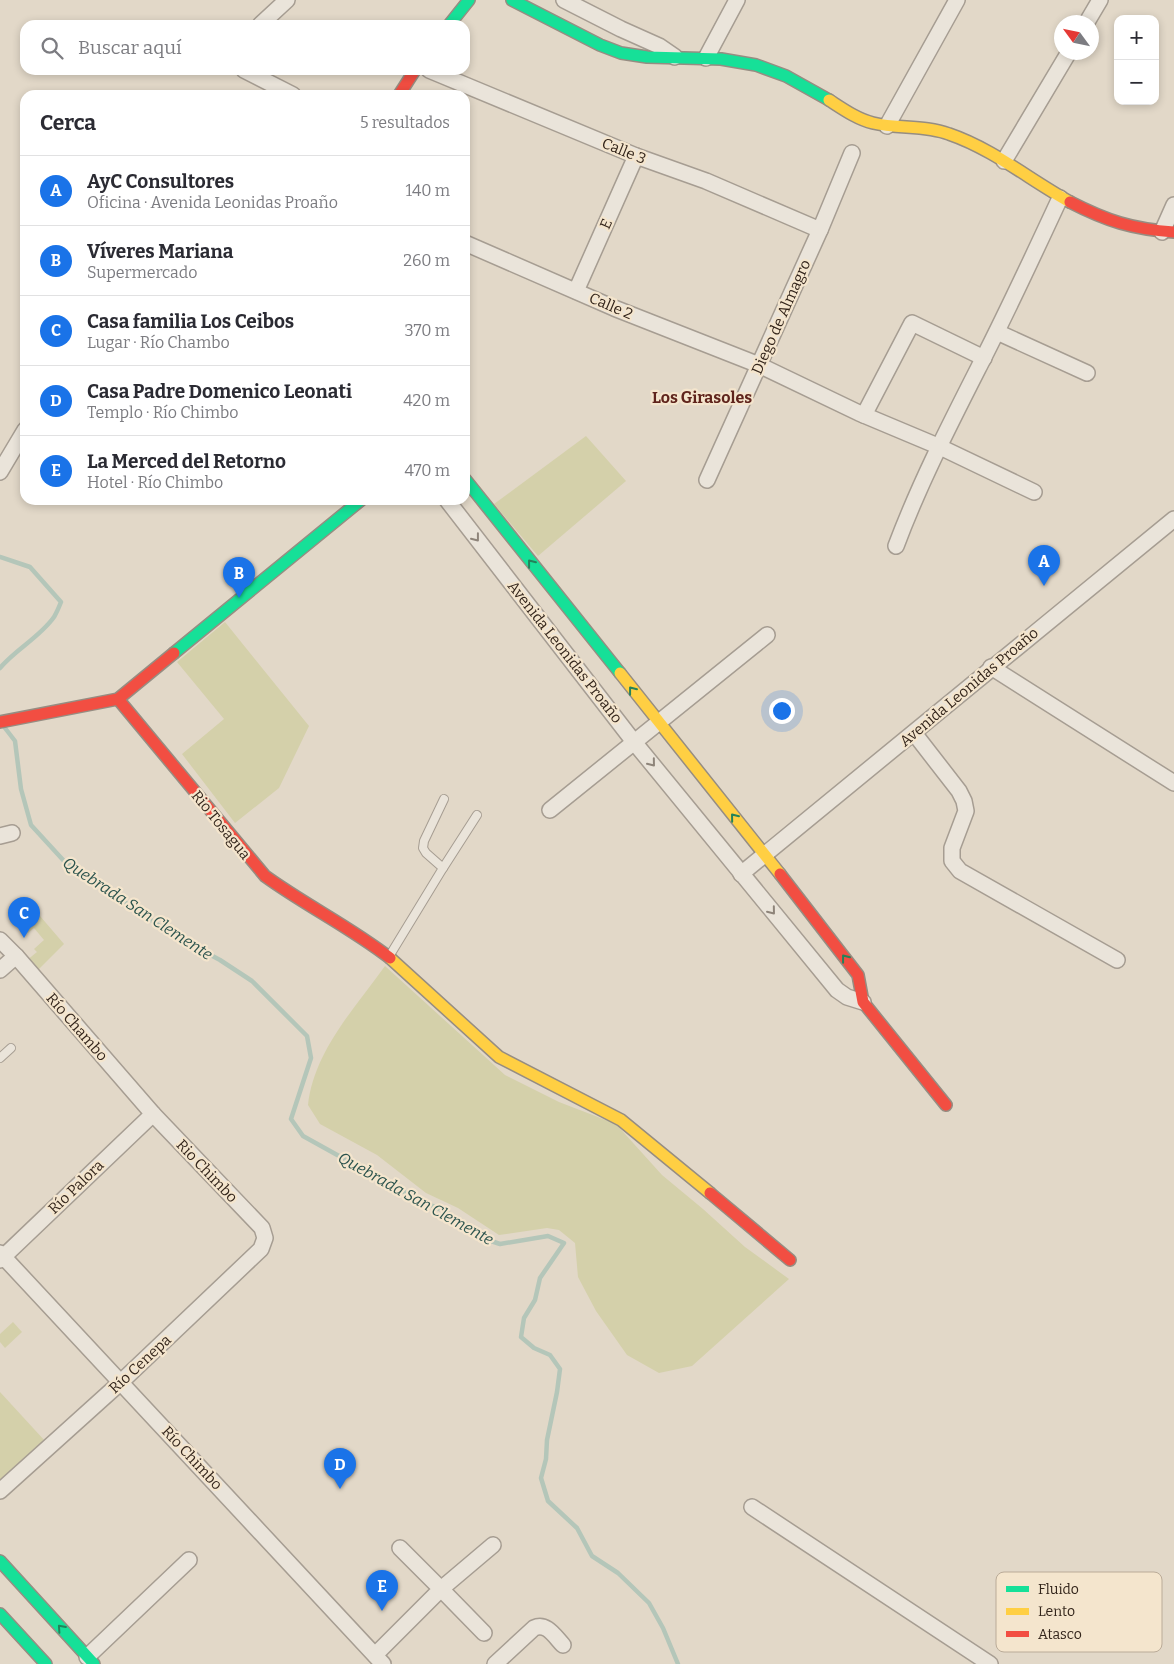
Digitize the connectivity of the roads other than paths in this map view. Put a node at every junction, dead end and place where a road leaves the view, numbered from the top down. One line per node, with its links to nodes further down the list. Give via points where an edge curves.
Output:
1 (287, 0): 9 (street)
2 (469, 0): 10 (street)
3 (512, 0): 11 (street, via 620,53)
4 (564, 0): 11 (street)
5 (737, 0): 12 (street)
6 (957, 0): 19 (street)
7 (1100, 0): 8 (street)
8 (1091, 15)
9 (265, 20)
10 (453, 20)
11 (675, 57): 12 (street)
12 (706, 58): 19 (street, via 769,68 866,121)
13 (1064, 60): 22 (street)
14 (254, 75): 17 (street)
15 (412, 75): 18 (street)
16 (441, 75): 21 (street, Calle 3)
17 (283, 90)
18 (402, 90)
19 (887, 126): 22 (street, via 943,131)
20 (852, 153): 25 (street, Diego de Almagro)
21 (636, 156): 25 (street, Calle 3, via 706,181); 28 (street, E)
22 (1004, 161): 23 (street)
23 (1060, 198): 26 (street, via 1116,223); 29 (street)
24 (1174, 205): 26 (street)
25 (820, 230): 31 (street, Diego de Almagro)
26 (1168, 232)
27 (470, 245): 28 (street, Calle 2)
28 (576, 291): 31 (street, Calle 2)
29 (997, 332): 30 (street); 32 (street)
30 (984, 358): 33 (street, via 912,323); 35 (street)
31 (759, 365): 33 (street, Calle 2); 37 (street, Diego de Almagro)
32 (1087, 374)
33 (864, 415): 35 (street, Calle 2)
34 (20, 438): 36 (street)
35 (940, 448): 39 (street, Calle 2); 43 (street)
36 (0, 472)
37 (707, 480)
38 (470, 485): 48 (street, Avenida Leonidas Proaño, one-way to 38)
39 (1034, 492)
40 (355, 505): 46 (street)
41 (450, 505): 50 (street, Avenida Leonidas Proaño, one-way to 50)
42 (1174, 519): 45 (street, Avenida Leonidas Proaño)
43 (896, 546)
44 (767, 635): 48 (street)
45 (991, 667): 49 (street, Avenida Leonidas Proaño); 51 (street)
46 (118, 699): 47 (street); 60 (street, Rio Tosagua, via 265,876)
47 (0, 722)
48 (658, 723): 50 (street); 55 (street, Avenida Leonidas Proaño, one-way to 48)
49 (914, 733): 55 (street, Avenida Leonidas Proaño); 61 (street, via 964,801 966,811 952,848 952,861 960,870)
50 (634, 742): 53 (street); 57 (street, Avenida Leonidas Proaño, one-way to 57)
51 (1174, 783)
52 (444, 799): 56 (lane, via 423,848)
53 (550, 810)
54 (477, 815): 56 (lane)
55 (765, 855): 57 (street, Avenida Leonidas Proaño); 63 (street, one-way to 55, via 858,975)
56 (443, 868): 60 (lane)
57 (741, 874): 63 (street, one-way to 63, via 837,990)
58 (0, 940): 59 (street, Río Chambo)
59 (16, 956): 62 (street); 67 (street, Río Chambo)
60 (389, 957): 70 (street, Rio Tosagua, via 499,1057 620,1120)
61 (1117, 960)
62 (0, 970)
63 (863, 1002): 66 (street)
64 (11, 1048): 65 (lane)
65 (0, 1058)
66 (946, 1105)
67 (153, 1114): 68 (street, Rio Chimbo); 69 (street, Río Palora)
68 (262, 1228): 71 (street, Río Cenepa, via 265,1238 261,1249)
69 (1, 1257): 71 (street, Río Chimbo)
70 (790, 1260)
71 (121, 1382): 72 (street, Río Cenepa); 82 (street, Río Chimbo)
72 (0, 1491)
73 (752, 1507): 86 (street)
74 (493, 1545): 78 (street)
75 (400, 1548): 78 (street)
76 (0, 1560): 83 (street, one-way to 76)
77 (189, 1560): 83 (street)
78 (441, 1589): 80 (street); 82 (street)
79 (0, 1614): 84 (street)
80 (484, 1633)
81 (562, 1645): 85 (street, via 545,1627 539,1626)
82 (379, 1659)
83 (91, 1660)
84 (46, 1664)
85 (495, 1664)
86 (990, 1664)

